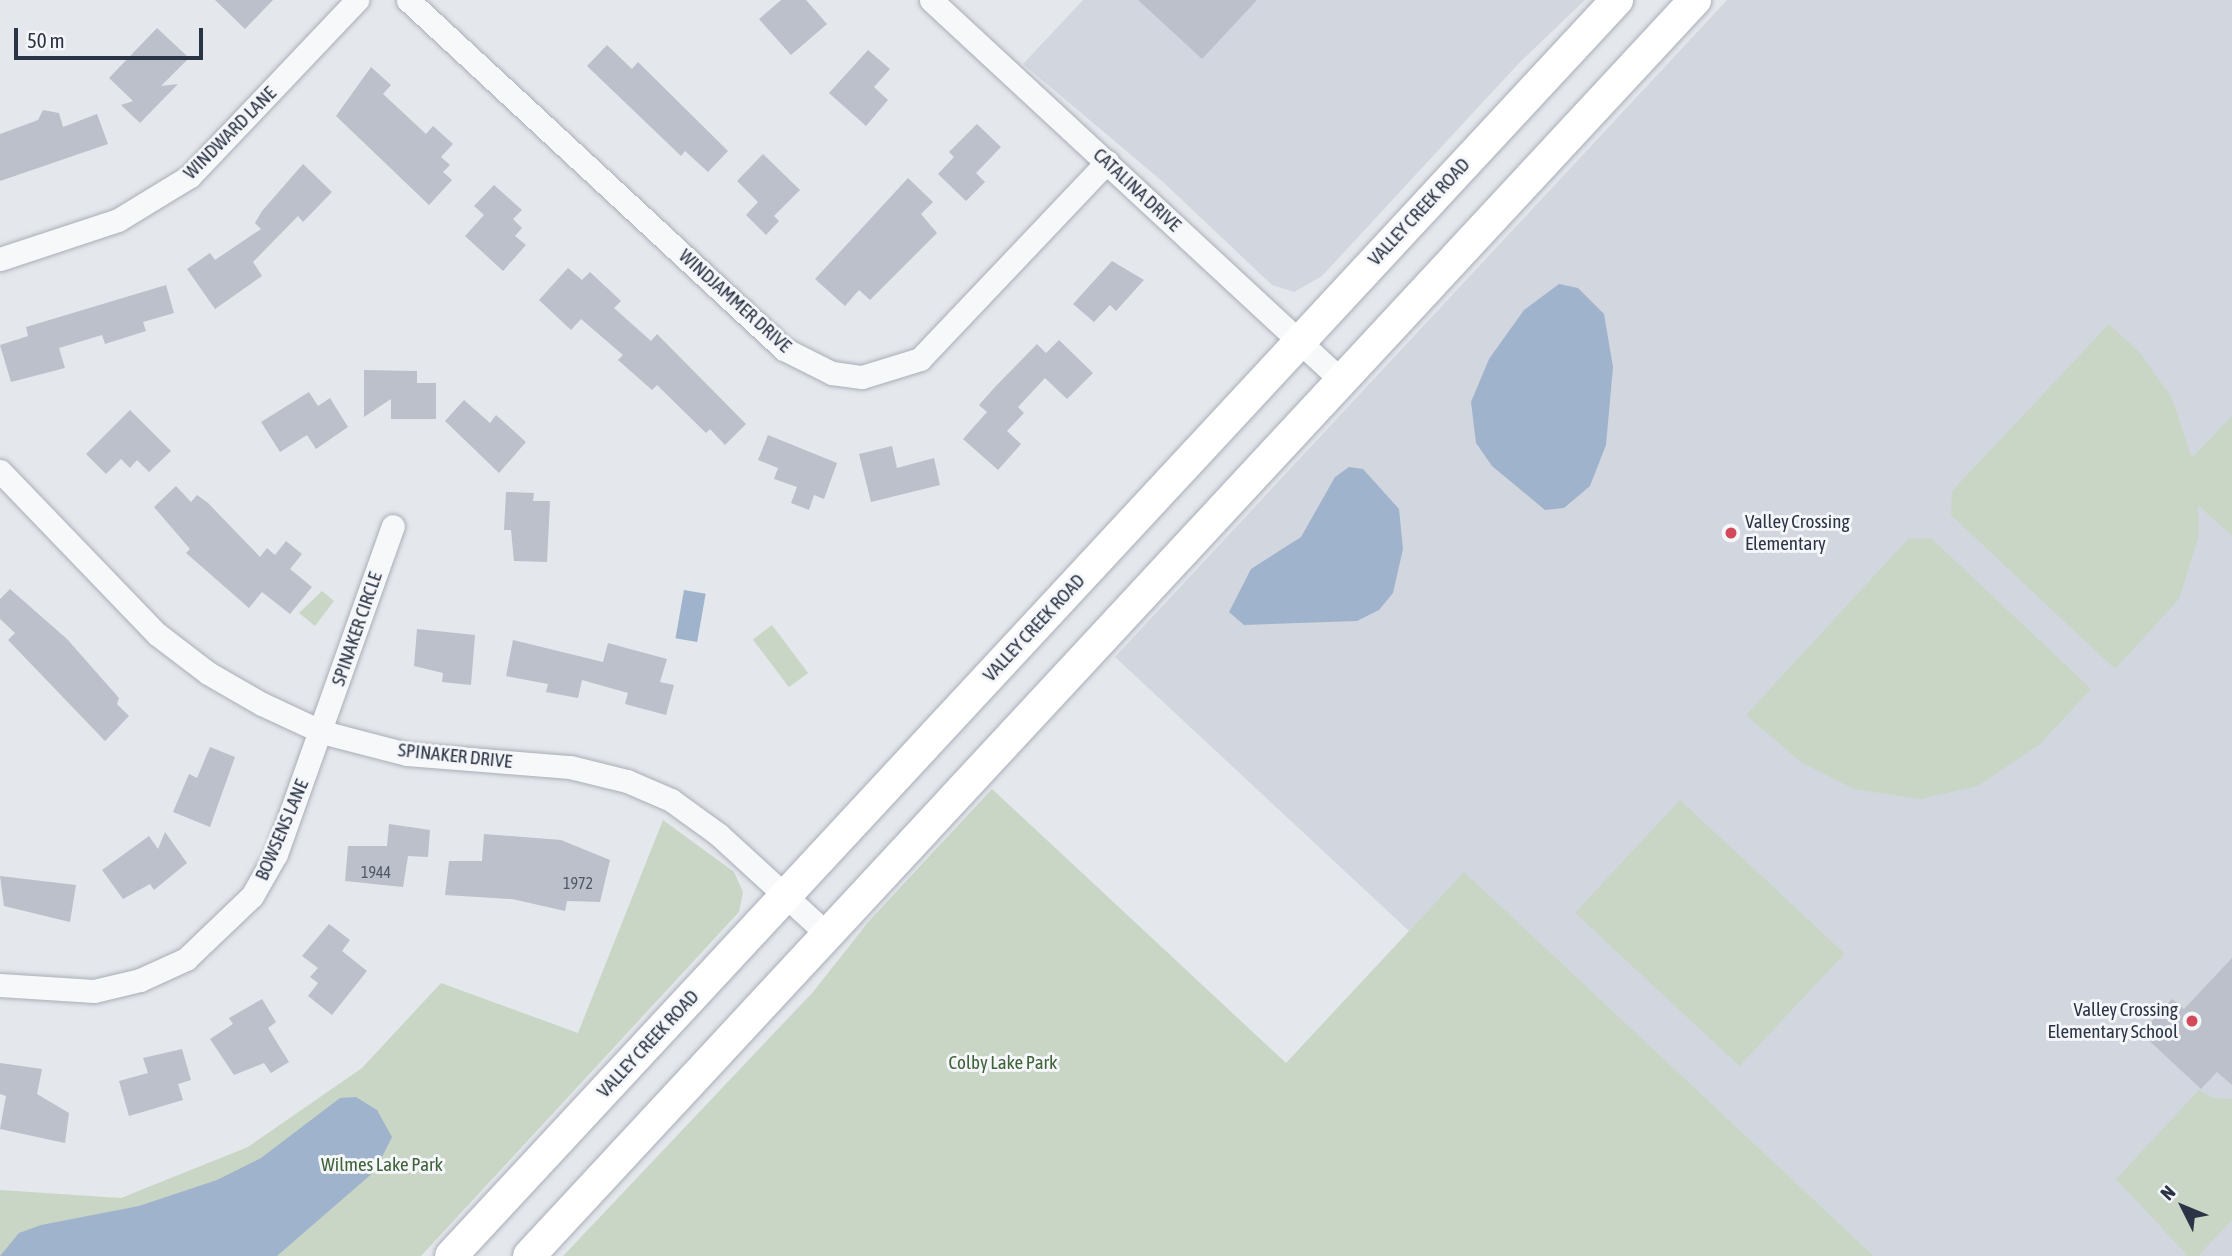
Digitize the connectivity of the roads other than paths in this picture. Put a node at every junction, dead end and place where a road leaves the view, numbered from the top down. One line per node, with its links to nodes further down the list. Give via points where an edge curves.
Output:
1 (357, 0): 7 (street, WINDWARD LANE, via 190,176 118,220)
2 (408, 0): 6 (street, WINDJAMMER DRIVE, via 784,349 832,373 862,377 920,359)
3 (931, 0): 6 (street, CATALINA DRIVE)
4 (1617, 0): 8 (main road, VALLEY CREEK ROAD)
5 (1695, 0): 9 (main road)
6 (1107, 162): 8 (street, CATALINA DRIVE)
7 (0, 259)
8 (1300, 342): 9 (street, CATALINA DRIVE); 13 (main road, VALLEY CREEK ROAD)
9 (1341, 380): 14 (main road)
10 (0, 471): 12 (street, SPINAKER DRIVE, via 157,634 208,673)
11 (393, 526): 12 (street, SPINAKER CIRCLE)
12 (322, 732): 13 (street, SPINAKER DRIVE, via 407,754 570,767 627,781 699,821); 15 (street, BOWSENS LANE, via 276,854 252,896 186,960 94,991 51,992)
13 (787, 895): 14 (street, SPINAKER DRIVE); 16 (main road, VALLEY CREEK ROAD)
14 (827, 934): 17 (main road)
15 (0, 985)
16 (451, 1256)
17 (529, 1256)

